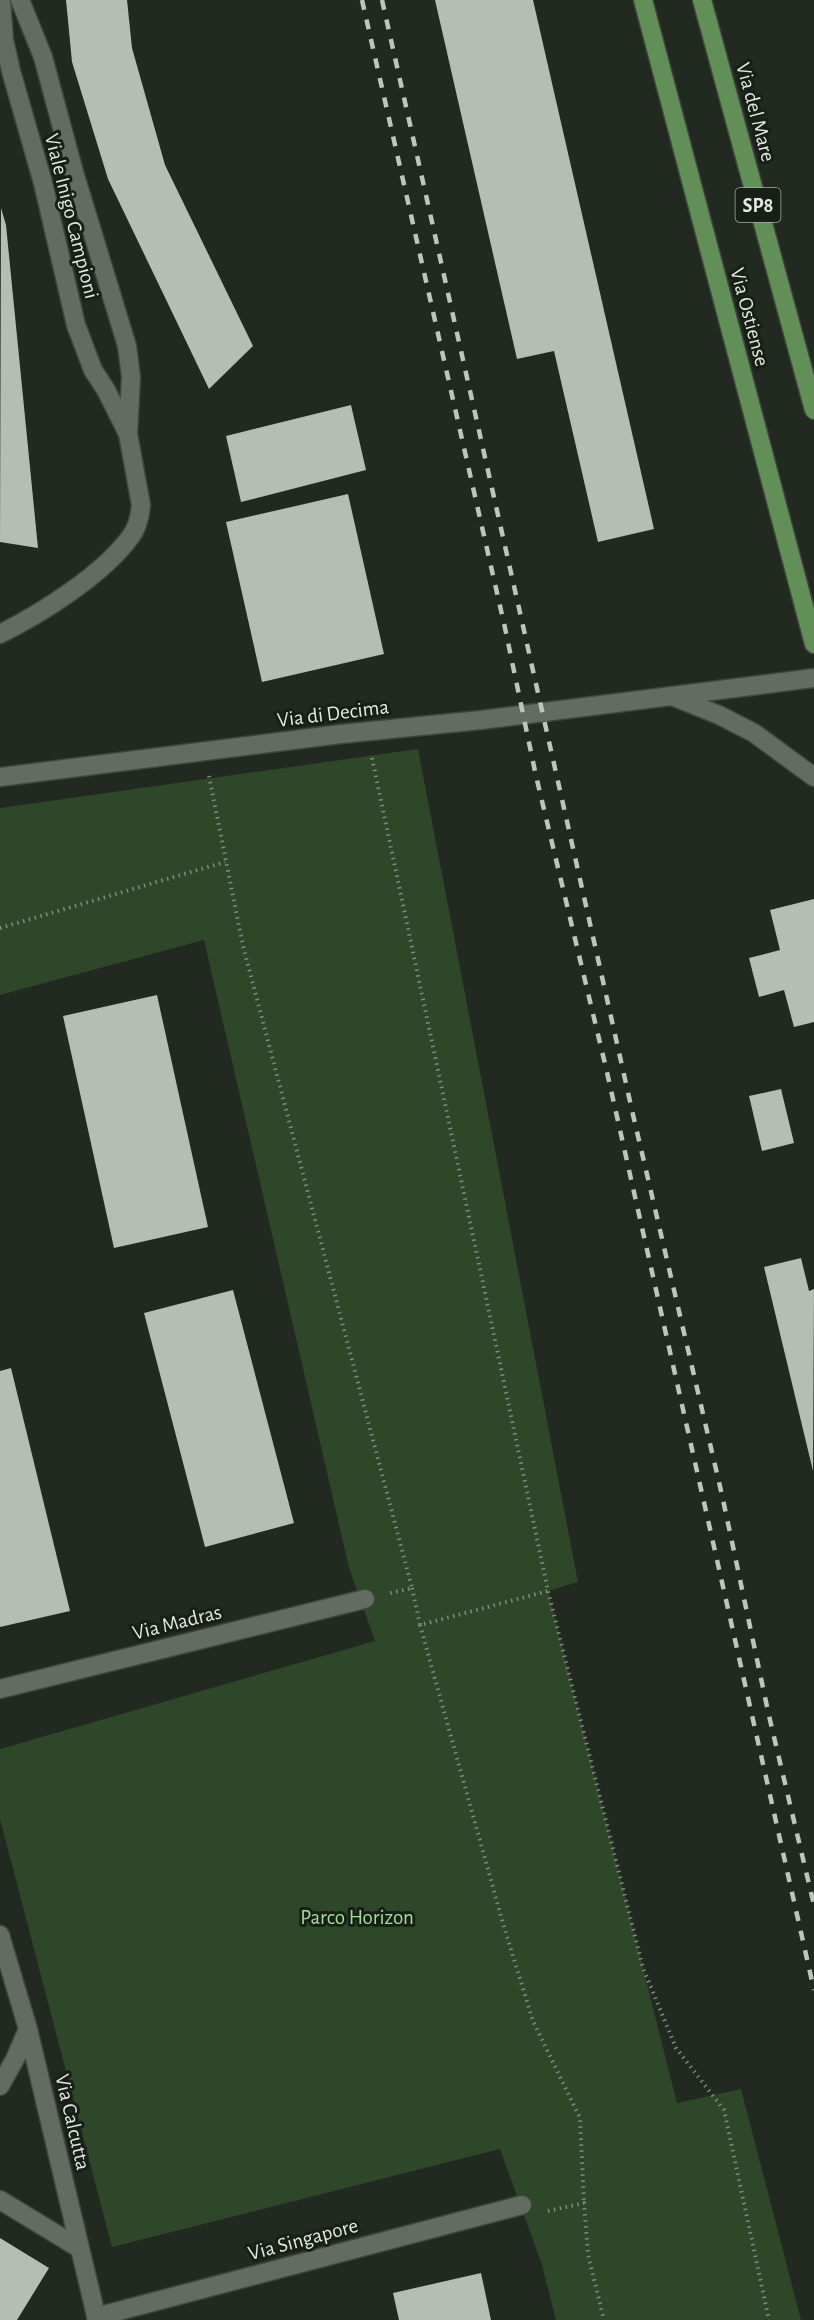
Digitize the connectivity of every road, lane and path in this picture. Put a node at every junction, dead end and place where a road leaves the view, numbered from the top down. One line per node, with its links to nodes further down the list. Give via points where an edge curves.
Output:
1 (1, 0): 6 (street, Viale Inigo Campioni, via 10,71 43,183 76,325 93,370)
2 (20, 0): 6 (street, Viale Inigo Campioni, via 43,57 127,346 131,377)
3 (643, 0): 8 (main road, Via Ostiense)
4 (702, 0): 5 (main road, Via del Mare / SP8)
5 (814, 410)
6 (128, 434): 7 (street, Viale Inigo Campioni, via 141,505 132,535 80,584)
7 (0, 634)
8 (814, 644)
9 (814, 678): 10 (street, Via di Decima)
10 (672, 696): 11 (street, Via di Decima); 14 (street, Via di Decima, via 754,733)
11 (366, 731): 12 (street, Via di Decima); 18 (path)
12 (204, 752): 13 (street, Via di Decima); 15 (path)
13 (0, 777)
14 (814, 777)
15 (225, 862): 16 (path); 17 (path, via 243,946)
16 (0, 928)
17 (412, 1588): 19 (path); 20 (path)
18 (548, 1592): 20 (path); 33 (path, via 643,1968 676,2048 724,2110)
19 (365, 1599): 21 (street, Via Madras)
20 (420, 1625): 28 (path, via 533,2021 580,2118)
21 (0, 1689)
22 (0, 1935): 24 (street, Via Calcutta)
23 (0, 1972): 24 (street)
24 (16, 1984): 25 (street, Via Calcutta)
25 (28, 2029): 26 (street); 30 (street, Via Calcutta)
26 (0, 2086)
27 (0, 2200): 30 (street)
28 (584, 2203): 29 (path, via 538,2213); 32 (path, via 588,2255)
29 (522, 2205): 31 (street, Via Singapore)
30 (79, 2248): 31 (street, Via Calcutta)
31 (96, 2318)
32 (604, 2320)
33 (769, 2320)

